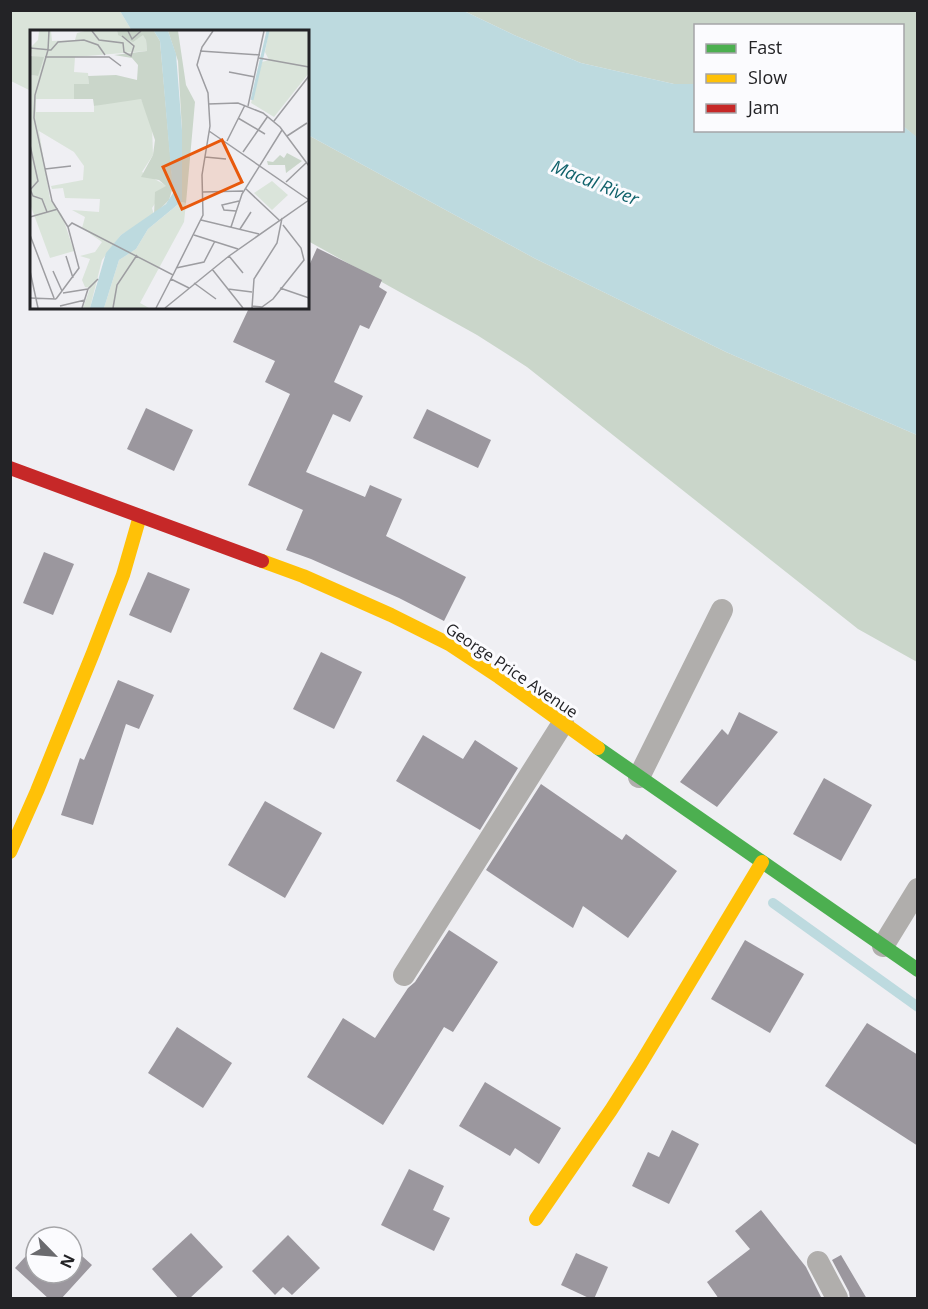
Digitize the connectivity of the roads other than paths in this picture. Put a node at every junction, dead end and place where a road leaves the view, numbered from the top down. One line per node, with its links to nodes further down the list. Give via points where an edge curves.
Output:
1 (10, 468): 2 (main road, George Price Avenue)
2 (140, 516): 4 (main road, George Price Avenue, via 303,576 391,615 448,644); 6 (main road, via 93,653)
3 (722, 610): 5 (lane)
4 (563, 723): 5 (main road, George Price Avenue); 11 (lane)
5 (639, 777): 7 (main road, George Price Avenue)
6 (10, 852)
7 (762, 862): 9 (main road, George Price Avenue); 12 (main road, via 641,1063)
8 (918, 889): 9 (lane)
9 (883, 946): 10 (main road, George Price Avenue)
10 (918, 970)
11 (404, 975)
12 (536, 1219)
13 (818, 1262): 14 (lane)
14 (837, 1299)

